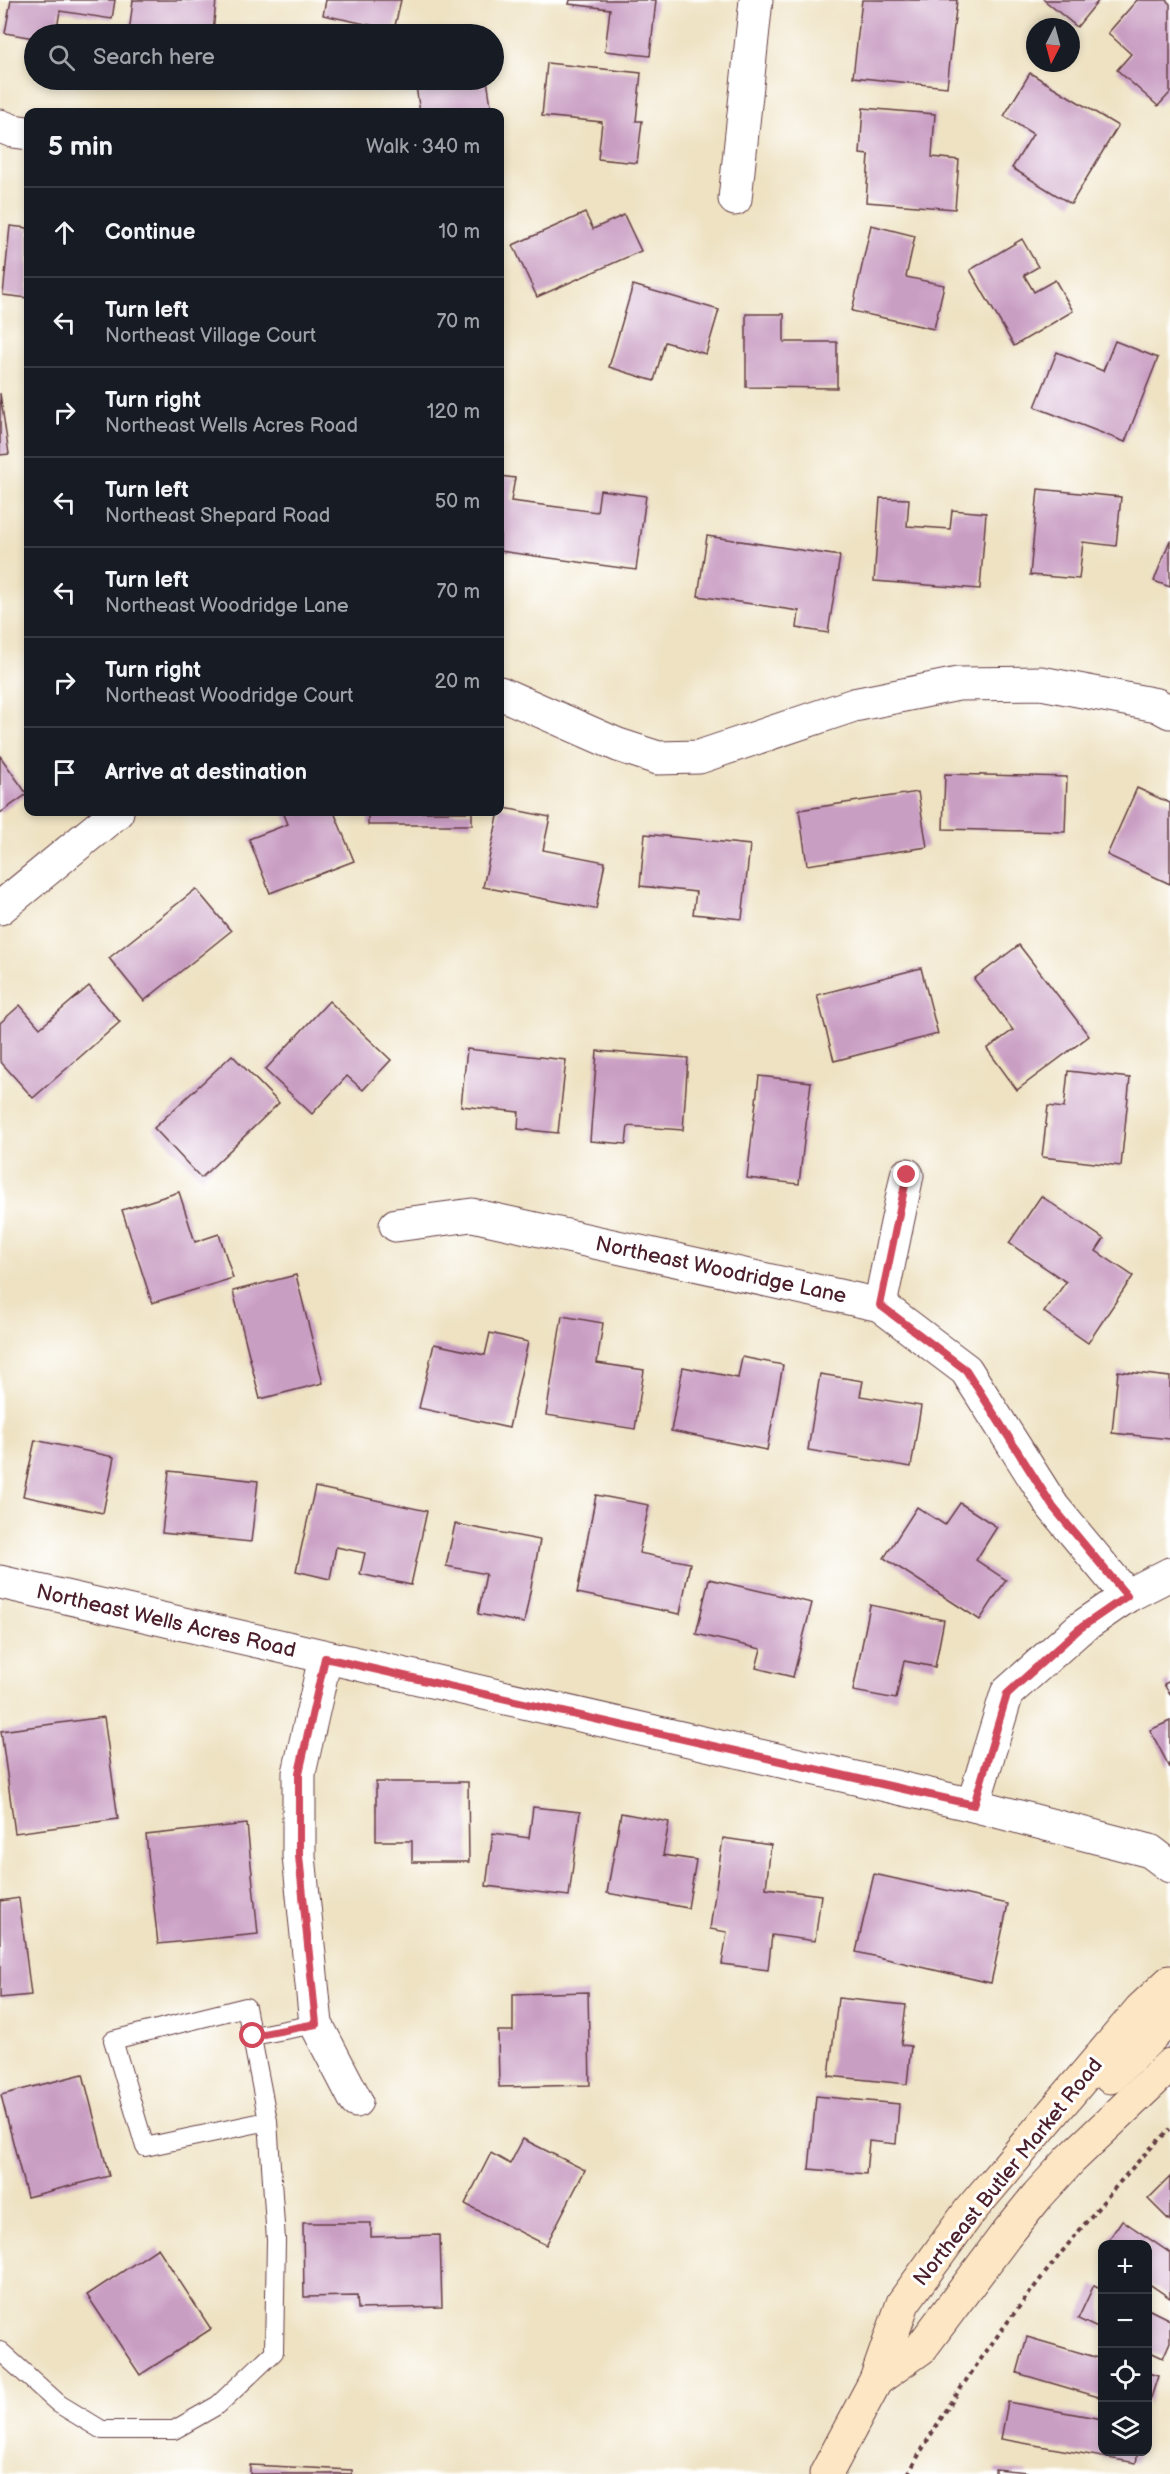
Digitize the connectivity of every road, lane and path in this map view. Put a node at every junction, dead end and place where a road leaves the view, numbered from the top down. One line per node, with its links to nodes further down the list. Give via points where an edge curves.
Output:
1 (756, 0): 4 (street)
2 (0, 126): 3 (street)
3 (24, 132)
4 (735, 199)
5 (504, 695): 6 (street, via 618,745 658,758 699,757 854,705 958,684 1041,683 1156,705)
6 (1170, 712)
7 (112, 816): 8 (street)
8 (0, 908)
9 (907, 1175): 11 (street)
10 (396, 1226): 11 (street, Northeast Woodridge Lane, via 472,1215)
11 (880, 1305): 14 (street, Northeast Woodridge Lane, via 966,1370 1053,1507)
12 (1170, 1574): 14 (street)
13 (0, 1582): 15 (street, Northeast Wells Acres Road)
14 (1127, 1596): 16 (street, via 1079,1629 1007,1694)
15 (325, 1658): 16 (street, Northeast Wells Acres Road); 20 (street, via 299,1773 299,1856)
16 (974, 1805): 17 (street, Northeast Wells Acres Road, via 1150,1851)
17 (1170, 1866)
18 (1170, 1982): 28 (main road, Northeast Butler Market Road, via 1141,2009 969,2212 903,2303)
19 (1170, 2018): 26 (main road, via 1057,2132)
20 (316, 2024): 21 (lane); 23 (street)
21 (253, 2036): 24 (lane); 24 (lane, via 246,2007 113,2040 145,2147)
22 (1170, 2065): 26 (main road, Northeast Butler Market Road, via 1038,2195)
23 (356, 2101)
24 (268, 2121): 27 (lane, via 276,2240 274,2352 218,2405 174,2430 102,2430 59,2404)
25 (1170, 2129): 30 (path, via 1036,2283 958,2392)
26 (921, 2348): 28 (main road, Northeast Butler Market Road)
27 (0, 2351)
28 (876, 2380): 29 (main road, Northeast Butler Market Road)
29 (826, 2474)
30 (908, 2474)

